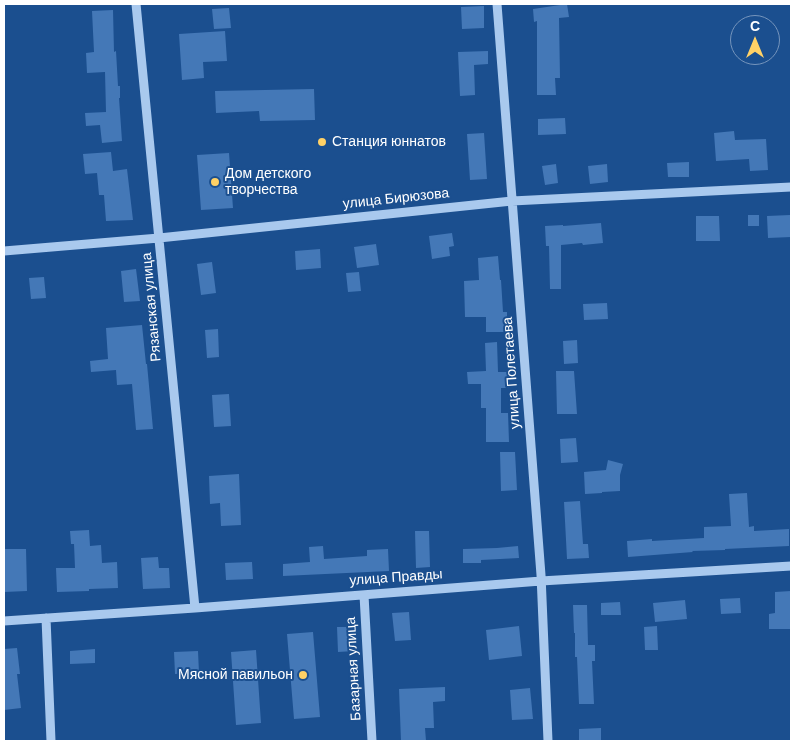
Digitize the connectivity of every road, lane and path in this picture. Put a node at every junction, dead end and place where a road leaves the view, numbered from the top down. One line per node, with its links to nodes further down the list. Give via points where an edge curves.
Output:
1 (136, 4): 5 (street, Рязанская улица)
2 (497, 4): 4 (street, улица Полетаева)
3 (791, 187): 4 (street, улица Бирюзова)
4 (512, 201): 5 (street, улица Бирюзова); 8 (street, улица Полетаева)
5 (159, 238): 6 (street, улица Бирюзова); 10 (street, Рязанская улица)
6 (4, 251)
7 (791, 566): 8 (street, улица Правды)
8 (541, 581): 9 (street, улица Правды); 15 (street, улица Полетаева)
9 (364, 595): 10 (street, улица Правды); 14 (street, Базарная улица)
10 (195, 608): 11 (street, улица Правды)
11 (46, 618): 12 (street, улица Правды); 13 (street)
12 (4, 621)
13 (51, 741)
14 (372, 741)
15 (548, 741)

